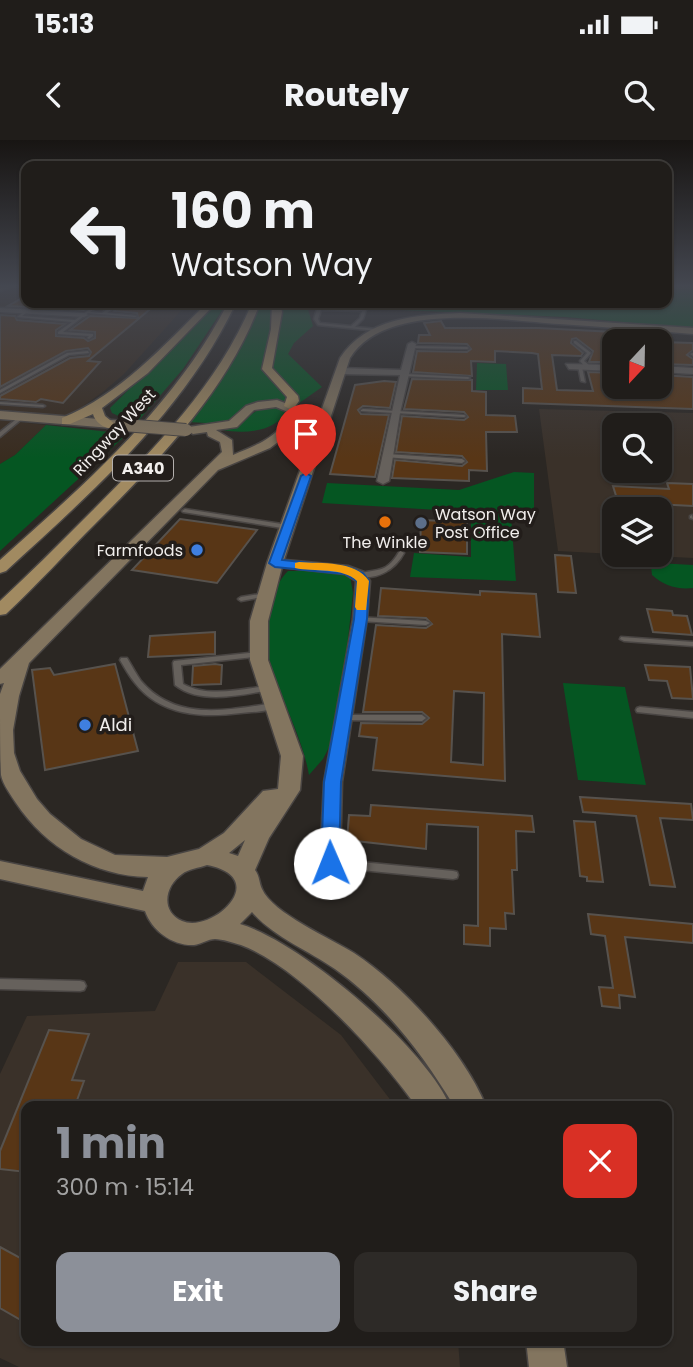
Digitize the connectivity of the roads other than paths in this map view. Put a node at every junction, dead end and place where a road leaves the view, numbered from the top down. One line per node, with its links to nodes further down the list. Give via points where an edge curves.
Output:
1 (170, 343): 22 (main road)
2 (211, 343): 40 (main road, Ringway West / A340, via 159,412)
3 (238, 343): 44 (main road, A340, via 202,398 136,475)
4 (273, 343): 24 (main road, via 267,369 292,396)
5 (356, 343): 14 (street)
6 (577, 343): 11 (lane, via 589,353 582,361)
7 (412, 346): 8 (lane); 16 (street)
8 (467, 348)
9 (88, 352): 19 (lane, via 68,354)
10 (569, 366): 11 (street)
11 (584, 367): 12 (street); 18 (lane)
12 (602, 368)
13 (672, 369): 15 (street)
14 (341, 370): 16 (street); 37 (street)
15 (693, 370)
16 (405, 374): 17 (lane); 25 (street)
17 (468, 378)
18 (583, 381)
19 (0, 392)
20 (0, 403): 21 (lane)
21 (43, 406)
22 (97, 409): 28 (main road); 29 (main road)
23 (363, 410): 25 (lane)
24 (292, 412): 30 (street, via 277,428 249,434); 30 (street, via 271,402 258,404 235,423); 34 (street, via 288,430)
25 (396, 413): 26 (lane); 32 (street)
26 (464, 416)
27 (10, 418): 28 (street); 31 (lane)
28 (66, 421): 29 (street)
29 (110, 425): 30 (street, bridge)
30 (215, 430): 34 (street, via 226,440 228,453)
31 (0, 435)
32 (387, 456): 33 (lane); 35 (street)
33 (462, 461)
34 (201, 478): 51 (street)
35 (383, 481)
36 (186, 512): 37 (lane)
37 (288, 527): 39 (street)
38 (401, 553): 41 (lane, via 384,573)
39 (275, 563): 41 (street, via 330,564); 42 (street)
40 (0, 568)
41 (359, 575): 45 (street, via 363,581)
42 (266, 595): 43 (lane); 49 (street, via 259,621)
43 (241, 599)
44 (0, 610)
45 (360, 619): 46 (lane); 57 (street)
46 (426, 623)
47 (624, 639): 48 (lane)
48 (693, 644)
49 (259, 654): 53 (street); 53 (lane, via 177,663 179,685 188,692 202,693)
50 (124, 660): 54 (lane, via 139,687 176,708 220,713)
51 (20, 662): 52 (street); 62 (street, via 6,700 4,752 26,802 73,845 106,862 137,868)
52 (0, 678)
53 (267, 688): 54 (street)
54 (274, 706): 59 (street, via 292,756)
55 (640, 710): 56 (lane)
56 (693, 715)
57 (344, 718): 58 (lane); 61 (street, via 332,782)
58 (422, 718)
59 (290, 774): 60 (street, via 259,813); 65 (street, via 289,790 259,835)
60 (207, 856): 62 (street); 65 (street, via 234,863)
61 (330, 863): 64 (lane)
62 (176, 866): 66 (street, via 164,875)
63 (0, 870): 66 (street)
64 (453, 875)
65 (246, 881): 67 (street, via 247,902); 71 (street, via 274,919 346,962 383,993 435,1049)
66 (152, 903): 67 (street, via 171,929 200,933)
67 (217, 929): 70 (street, via 256,940 307,975 355,1014)
68 (0, 984): 69 (lane)
69 (80, 986)
70 (432, 1101)
71 (468, 1101)
72 (545, 1346): 73 (street)
73 (548, 1367)

